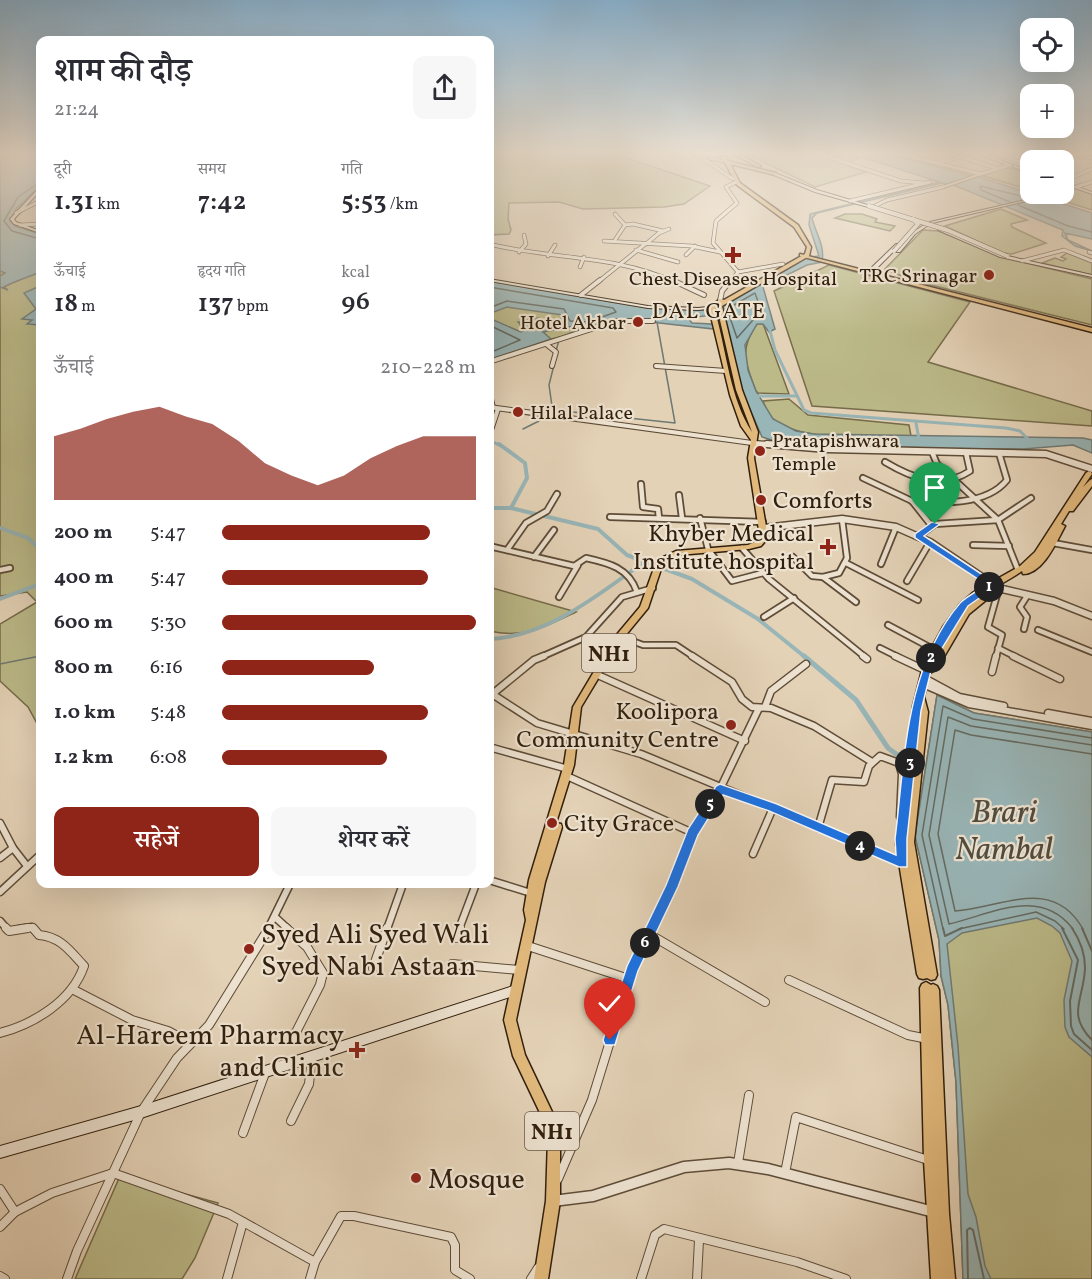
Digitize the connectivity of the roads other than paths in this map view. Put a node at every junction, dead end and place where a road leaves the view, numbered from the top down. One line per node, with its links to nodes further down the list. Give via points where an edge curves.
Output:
1 (16, 213): 12 (main road, via 13,221)
2 (726, 213): 27 (street, via 716,221 713,242)
3 (778, 213): 30 (main road, via 796,226 809,247)
4 (890, 213): 11 (main road)
5 (890, 213): 11 (main road)
6 (892, 213): 9 (main road, bridge)
7 (979, 213): 14 (main road)
8 (615, 214): 13 (street)
9 (913, 219): 28 (main road, bridge, via 918,224); 34 (main road, bridge)
10 (36, 224): 12 (street)
11 (923, 224): 14 (main road); 28 (main road)
12 (20, 225): 16 (main road)
13 (625, 225): 17 (street); 19 (street)
14 (936, 225): 34 (main road)
15 (669, 229): 17 (street)
16 (36, 231)
17 (663, 231): 21 (street)
18 (525, 235): 26 (street)
19 (615, 240): 20 (street); 21 (street)
20 (604, 241)
21 (646, 244): 24 (street); 25 (street)
22 (494, 245): 26 (street)
23 (555, 245): 31 (street)
24 (695, 246): 27 (street); 29 (street)
25 (636, 250): 38 (street); 39 (street)
26 (519, 252): 31 (street)
27 (721, 253): 45 (street)
28 (893, 253): 46 (main road); 46 (main road)
29 (686, 255)
30 (806, 255): 40 (main road); 44 (main road); 46 (main road)
31 (548, 256): 32 (street)
32 (568, 257): 33 (street); 41 (street)
33 (585, 257): 35 (street); 43 (street)
34 (1009, 257): 36 (main road)
35 (605, 260): 38 (street); 42 (street)
36 (1022, 261): 37 (street, via 1064,250); 47 (main road)
37 (1092, 261)
38 (621, 262): 49 (street); 50 (street)
39 (678, 262)
40 (783, 264): 44 (main road); 45 (street)
41 (563, 265)
42 (601, 265)
43 (580, 267)
44 (777, 269): 51 (main road)
45 (738, 272): 51 (street, via 722,291)
46 (874, 272): 53 (main road); 53 (main road)
47 (1092, 276)
48 (494, 281): 50 (main road)
49 (704, 295)
50 (581, 296): 51 (main road, via 648,306)
51 (716, 308): 56 (main road)
52 (653, 321): 54 (street, via 616,321)
53 (1092, 328)
54 (559, 340): 55 (street)
55 (546, 344): 57 (street); 58 (street, via 556,352)
56 (724, 347): 61 (main road); 63 (main road, via 755,432)
57 (494, 360)
58 (552, 366)
59 (656, 366): 60 (street)
60 (671, 366): 61 (street)
61 (726, 371): 63 (main road)
62 (494, 408): 63 (street)
63 (752, 441): 64 (street, via 778,447); 83 (main road, via 755,487)
64 (932, 452): 65 (street); 70 (street, via 937,464)
65 (966, 453): 66 (street); 70 (street, via 970,471)
66 (999, 453): 68 (street, via 1046,454 1066,459); 75 (street, via 1006,483)
67 (885, 462): 70 (street, via 919,480)
68 (1091, 473): 89 (main road); 104 (main road, via 1043,548)
69 (863, 478): 76 (street)
70 (953, 478): 75 (street)
71 (641, 484): 78 (street, via 643,507 658,509)
72 (557, 495): 95 (street, via 548,510 526,524)
73 (679, 495): 79 (street)
74 (1031, 498): 82 (street)
75 (975, 499): 76 (street); 82 (street)
76 (912, 501): 84 (street)
77 (610, 517): 78 (street)
78 (659, 518): 79 (street)
79 (682, 518): 80 (street)
80 (700, 518): 83 (street); 94 (street)
81 (842, 519): 83 (street); 85 (street); 99 (street)
82 (998, 520): 84 (street); 91 (street)
83 (764, 525): 93 (main road, via 762,541)
84 (931, 525): 87 (street)
85 (896, 527): 87 (street); 100 (street)
86 (554, 530): 97 (street)
87 (918, 536): 88 (street)
88 (930, 542): 107 (street); 109 (street)
89 (1053, 543): 96 (street); 109 (main road, via 1037,565)
90 (973, 545): 91 (street)
91 (1008, 546): 104 (street)
92 (494, 547): 95 (street)
93 (742, 548): 94 (main road, NH1); 105 (street)
94 (708, 549): 105 (street, via 732,581); 108 (main road, NH1, via 664,560)
95 (507, 550): 97 (street)
96 (1092, 550)
97 (534, 557): 101 (street)
98 (793, 557): 106 (street, via 812,576)
99 (846, 563): 106 (street, via 839,573); 114 (street)
100 (880, 564)
101 (578, 565): 110 (street, via 588,558 616,566 628,575); 112 (street)
102 (10, 568): 103 (street)
103 (0, 570)
104 (1018, 570): 109 (main road)
105 (763, 573): 113 (street)
106 (824, 577): 115 (street)
107 (907, 581)
108 (652, 586): 110 (street); 121 (main road, NH1, via 649,607); 137 (main road, NH1, via 644,608 617,640 584,694 577,707)
109 (995, 588): 111 (street); 123 (street, via 997,595 988,627 1002,634); 124 (main road, via 964,604); 130 (main road, via 966,612)
110 (637, 592): 132 (street, via 615,603 586,637 534,660)
111 (1027, 596): 116 (street, via 1060,603); 119 (street, via 1020,607 1027,616)
112 (559, 597)
113 (794, 598): 117 (street); 126 (street)
114 (918, 600)
115 (856, 602)
116 (1092, 616)
117 (764, 617)
118 (888, 625): 124 (street)
119 (1024, 629)
120 (1038, 630): 125 (street)
121 (624, 638): 129 (main road, NH1); 134 (street, via 643,645 676,645 732,682 748,705)
122 (880, 648): 130 (street)
123 (998, 648): 128 (street); 131 (street)
124 (935, 651): 130 (main road)
125 (1092, 652)
126 (867, 659)
127 (806, 664): 134 (street, via 771,691)
128 (992, 672)
129 (600, 676): 137 (main road, NH1); 138 (street)
130 (925, 678): 135 (street, via 969,700); 136 (street, via 969,704); 147 (main road)
131 (1060, 679)
132 (494, 692)
133 (494, 697): 137 (street, via 537,723)
134 (762, 708): 138 (street); 140 (street, via 819,728)
135 (1092, 721)
136 (1092, 726)
137 (574, 730): 141 (main road, NH1); 142 (street)
138 (745, 741): 142 (street)
139 (494, 749): 141 (street)
140 (872, 762): 145 (street, via 864,782 832,780); 147 (street, via 880,756 899,763 902,774 898,837)
141 (569, 770): 146 (street); 159 (main road, NH1); 161 (main road, NH1)
142 (720, 789): 143 (street); 146 (street)
143 (773, 808): 145 (street); 149 (street)
144 (0, 824): 148 (street)
145 (818, 828): 152 (street)
146 (693, 833): 163 (street)
147 (904, 842): 152 (main road)
148 (13, 848): 150 (street); 153 (street)
149 (753, 854)
150 (0, 858)
151 (36, 858): 153 (street)
152 (907, 865): 169 (main road)
153 (27, 866): 158 (street)
154 (494, 881): 159 (street)
155 (288, 888): 160 (street)
156 (402, 888): 167 (street)
157 (475, 888): 164 (street)
158 (0, 892)
159 (531, 892): 161 (main road, NH1)
160 (275, 917): 177 (street, via 307,947 322,973 320,985); 179 (street, via 226,1000 209,1025)
161 (531, 918): 165 (main road, NH1)
162 (0, 921): 172 (street, via 9,931 32,927 39,935 62,942 84,966)
163 (649, 934): 170 (street); 175 (street)
164 (456, 938)
165 (528, 946): 168 (main road, NH1); 170 (street)
166 (452, 964): 168 (street)
167 (373, 968)
168 (522, 970): 174 (main road, NH1)
169 (927, 975)
170 (629, 979): 192 (street, via 592,1100)
171 (789, 980): 178 (street, via 908,1035)
172 (72, 989): 176 (street, via 42,1016); 179 (street, via 132,1020 168,1031)
173 (929, 989): 178 (main road)
174 (516, 990): 180 (main road); 192 (main road, NH1, via 511,1028 519,1056 552,1128)
175 (765, 1002)
176 (0, 1033)
177 (292, 1040)
178 (932, 1040): 187 (main road); 194 (main road)
179 (190, 1043): 183 (street)
180 (312, 1057): 181 (main road); 184 (street, via 308,1089)
181 (265, 1071): 183 (main road); 185 (street)
182 (749, 1095): 188 (street)
183 (141, 1112): 186 (main road); 189 (street)
184 (291, 1121)
185 (243, 1133)
186 (0, 1152)
187 (930, 1160): 190 (street, via 796,1117); 194 (main road)
188 (738, 1163): 190 (street); 192 (street, via 682,1167 592,1198)
189 (113, 1173): 193 (street, via 52,1193); 195 (street); 202 (street)
190 (785, 1174): 194 (street)
191 (0, 1190): 193 (street)
192 (553, 1195): 198 (main road, NH1)
193 (15, 1212): 196 (street)
194 (937, 1212): 211 (main road); 212 (main road)
195 (243, 1222): 199 (street); 203 (street)
196 (0, 1227)
197 (699, 1240): 208 (street, via 664,1229 657,1232); 209 (street); 210 (street, via 797,1262)
198 (542, 1260): 206 (street); 207 (main road, NH1)
199 (315, 1262): 204 (street); 205 (street, via 338,1218 347,1216 451,1238 455,1245 455,1270)
200 (0, 1276): 201 (street)
201 (5, 1279)
202 (67, 1279)
203 (227, 1279)
204 (310, 1279)
205 (470, 1279)
206 (531, 1279)
207 (541, 1279)
208 (641, 1279)
209 (697, 1279)
210 (846, 1279)
211 (938, 1279)
212 (948, 1279)

